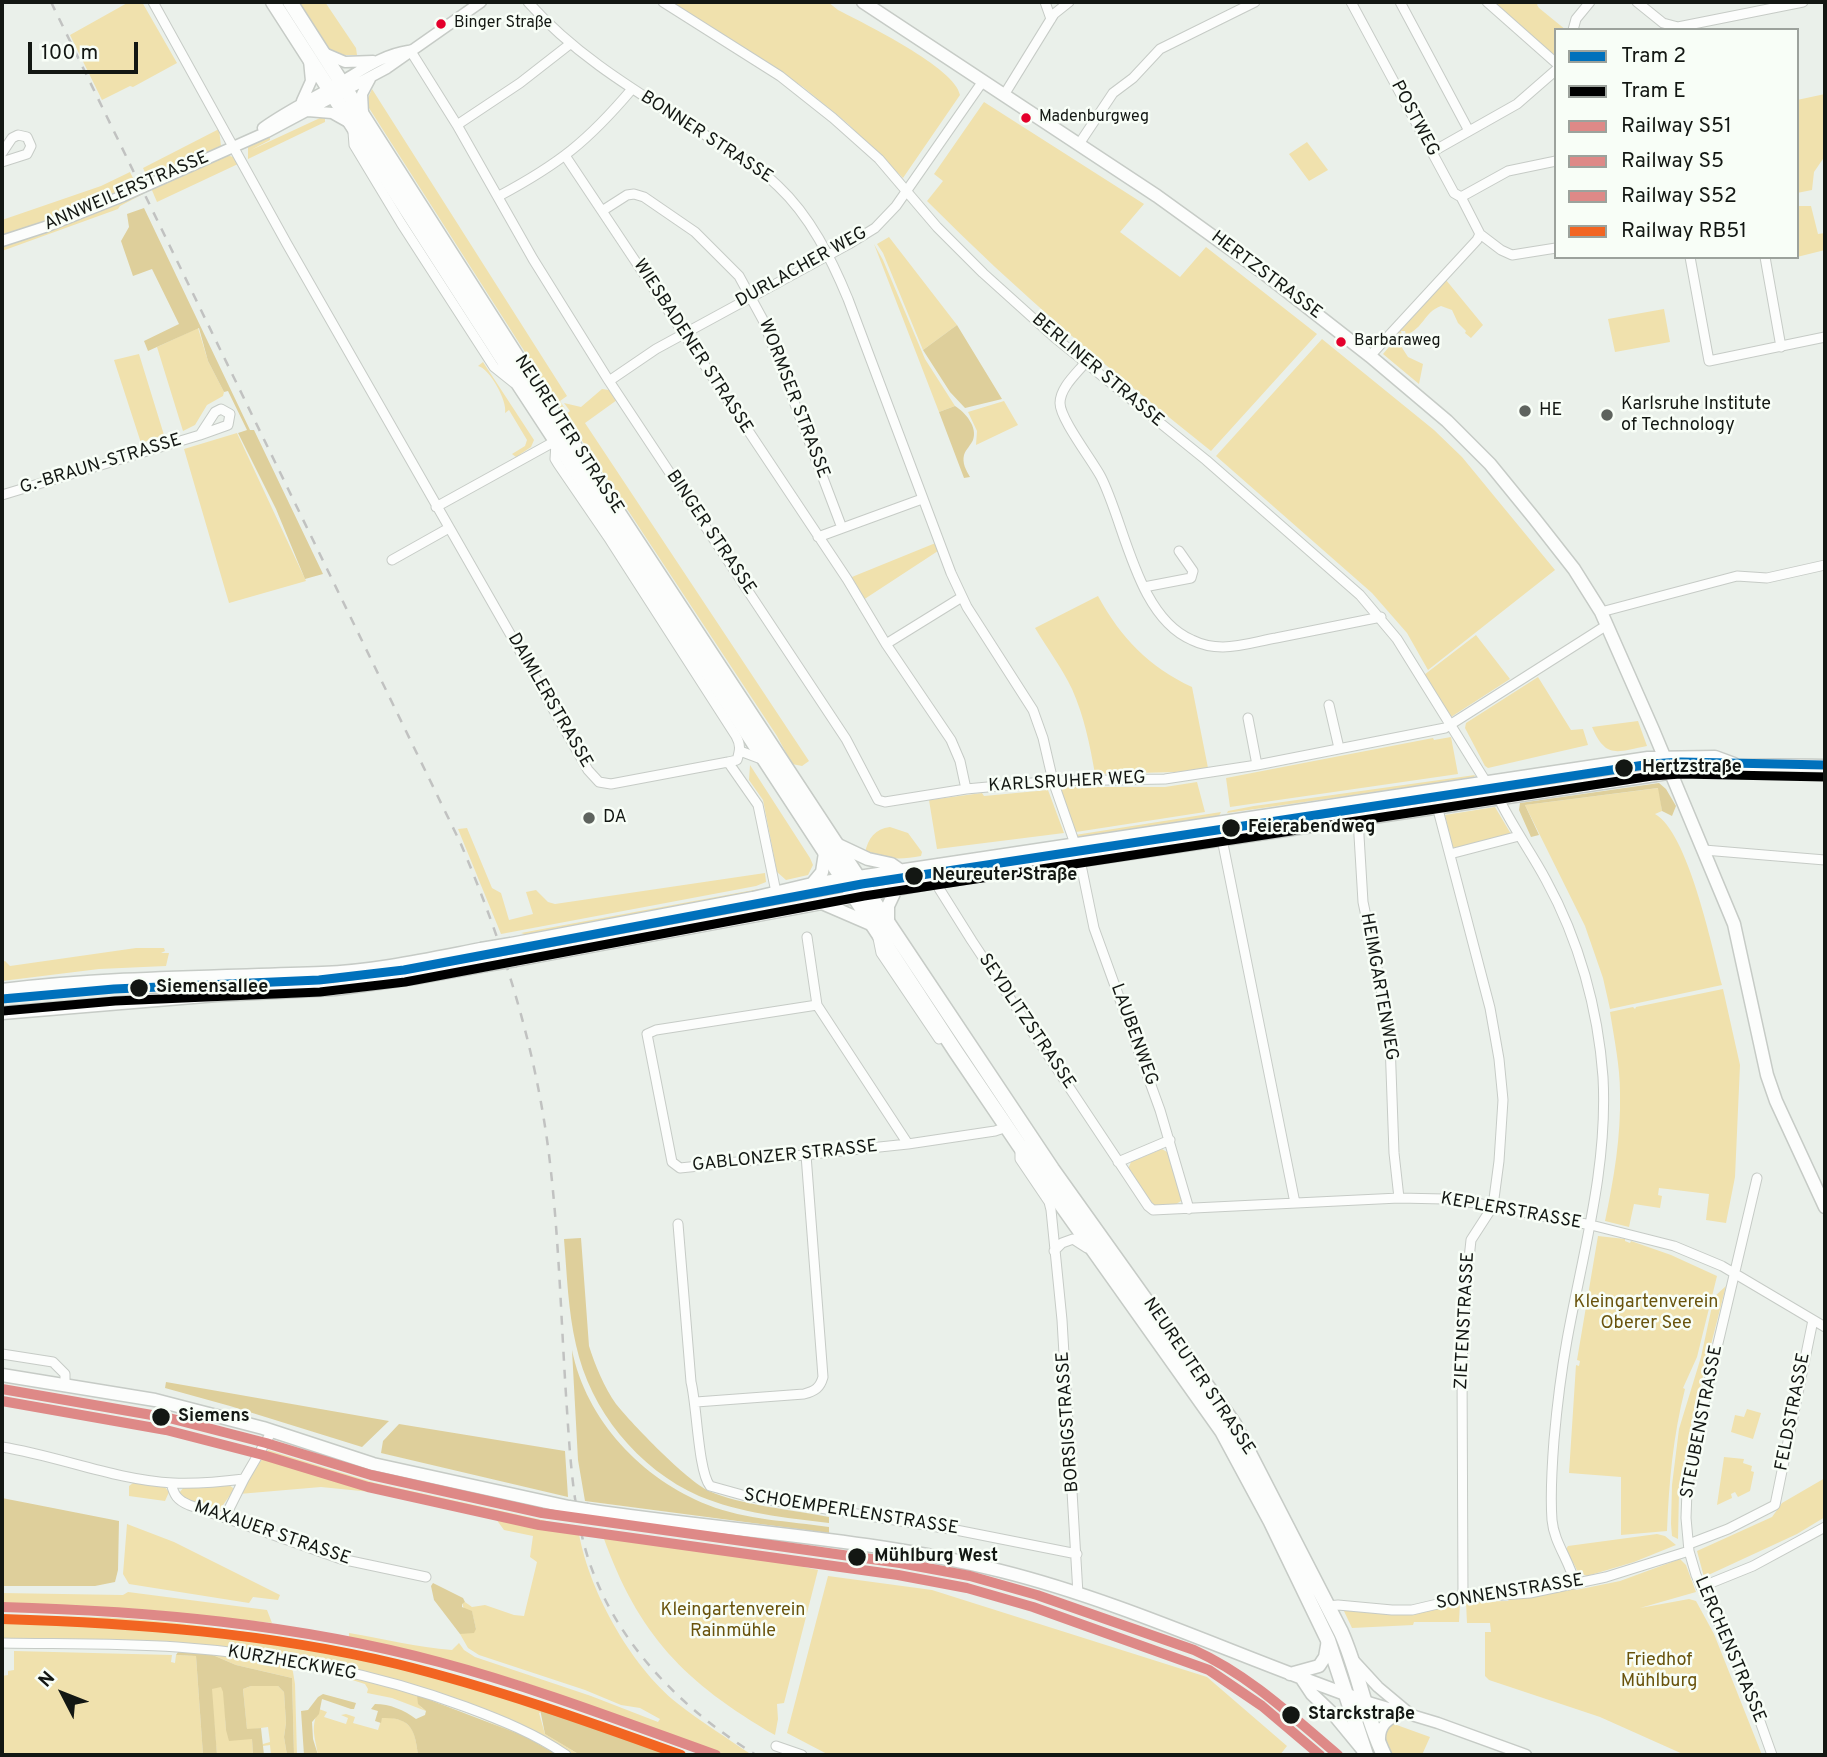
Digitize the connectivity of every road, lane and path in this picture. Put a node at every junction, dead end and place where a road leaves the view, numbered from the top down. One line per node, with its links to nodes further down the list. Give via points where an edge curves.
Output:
1 (153, 2): 37 (street, DAIMLERSTRASSE)
2 (273, 2): 22 (main road, NEUREUTER STRASSE)
3 (290, 2): 21 (main road, NEUREUTER STRASSE)
4 (481, 2): 20 (street)
5 (528, 2): 19 (street, BONNER STRASSE)
6 (663, 2): 43 (street, BERLINER STRASSE, via 789,83 864,146)
7 (863, 2): 27 (main road, HERTZSTRASSE)
8 (1045, 2): 17 (street)
9 (1069, 2): 17 (street)
10 (1255, 2): 36 (street, via 1160,49 1112,93)
11 (1351, 2): 38 (street, POSTWEG)
12 (1400, 2): 35 (street)
13 (1487, 2): 24 (street)
14 (1590, 2): 18 (street)
15 (1637, 2): 16 (street, via 1663,23 1678,27)
16 (1803, 2)
17 (1051, 19): 30 (street)
18 (1574, 28)
19 (570, 44): 29 (street, BONNER STRASSE); 33 (street)
20 (410, 50): 23 (street); 26 (street); 33 (street, BINGER STRASSE)
21 (324, 53): 23 (street, via 349,62); 28 (main road, NEUREUTER STRASSE)
22 (308, 55): 28 (main road, NEUREUTER STRASSE); 31 (street, via 309,88)
23 (379, 61): 28 (street)
24 (1554, 61)
25 (1554, 72): 35 (street, via 1517,104)
26 (375, 75): 28 (street); 32 (street, via 363,89)
27 (983, 81): 30 (main road, HERTZSTRASSE); 43 (street, DURLACHER WEG)
28 (339, 89): 31 (street, ANNWEILERSTRASSE); 32 (main road, NEUREUTER STRASSE); 34 (main road, NEUREUTER STRASSE)
29 (632, 89): 40 (street); 50 (street, BONNER STRASSE, via 775,182)
30 (1004, 95): 36 (main road, HERTZSTRASSE)
31 (304, 107): 34 (street, via 332,113); 37 (street, ANNWEILERSTRASSE)
32 (363, 115): 62 (main road, NEUREUTER STRASSE)
33 (457, 125): 44 (street, BINGER STRASSE)
34 (353, 127): 60 (main road, NEUREUTER STRASSE); 60 (street, NEUREUTER STRASSE, via 354,145 486,355)
35 (1469, 131): 38 (street)
36 (1079, 144): 57 (main road, HERTZSTRASSE, via 1224,243)
37 (234, 146): 48 (street, ANNWEILERSTRASSE, via 122,196); 65 (street, DAIMLERSTRASSE)
38 (1432, 152): 45 (street, POSTWEG, via 1454,193)
39 (2, 153): 41 (street, via 18,135 27,137 31,146 27,155)
40 (565, 157): 44 (street); 46 (street, WIESBADENER STRASSE)
41 (2, 162)
42 (1554, 162): 45 (street, via 1508,171)
43 (907, 191): 50 (street, DURLACHER WEG, via 875,228); 58 (street, BERLINER STRASSE, via 983,273)
44 (499, 197): 59 (street, BINGER STRASSE)
45 (1461, 197): 47 (street, POSTWEG)
46 (602, 211): 53 (street, WORMSER STRASSE, via 628,195 644,197 711,246); 54 (street, WIESBADENER STRASSE)
47 (1480, 234): 49 (street, via 1512,255); 57 (street)
48 (2, 240)
49 (1554, 248)
50 (829, 256): 53 (street, DURLACHER WEG); 64 (street, BONNER STRASSE)
51 (1690, 259): 56 (street, via 1709,361)
52 (1765, 259): 56 (street)
53 (752, 297): 54 (street, DURLACHER WEG); 67 (street, WORMSER STRASSE)
54 (683, 334): 59 (street, DURLACHER WEG); 68 (street, WIESBADENER STRASSE)
55 (1825, 337): 56 (street)
56 (1781, 347)
57 (1370, 356): 74 (main road, HERTZSTRASSE, via 1490,464 1566,559)
58 (1085, 363): 72 (street, via 1064,389 1061,410 1104,484); 75 (street, BERLINER STRASSE, via 1206,460)
59 (609, 381): 94 (street, BINGER STRASSE, via 846,738)
60 (520, 386): 62 (main road, NEUREUTER STRASSE)
61 (200, 435): 63 (street, G.-BRAUN-STRASSE)
62 (561, 437): 65 (street); 82 (street, NEUREUTER STRASSE, via 555,459 736,736); 84 (main road, NEUREUTER STRASSE); 100 (main road, NEUREUTER STRASSE)
63 (2, 495)
64 (922, 499): 67 (street); 73 (street, BONNER STRASSE)
65 (436, 507): 66 (street, DAIMLERSTRASSE)
66 (449, 528): 70 (street); 85 (street, DAIMLERSTRASSE, via 593,778 611,784)
67 (842, 528): 68 (street)
68 (818, 537): 77 (street, WIESBADENER STRASSE)
69 (1179, 551): 72 (street, via 1191,568 1191,578)
70 (392, 560)
71 (1825, 565): 74 (street, via 1767,578 1737,576)
72 (1144, 587): 75 (street, via 1177,632 1216,647)
73 (962, 597): 77 (street); 90 (street, BONNER STRASSE, via 1033,710)
74 (1601, 612): 76 (main road, HERTZSTRASSE)
75 (1381, 617): 80 (street, BERLINER STRASSE)
76 (1607, 625): 80 (street, KARLSRUHER WEG); 83 (main road, HERTZSTRASSE)
77 (886, 645): 92 (street, WIESBADENER STRASSE, via 955,747)
78 (1329, 705): 81 (street)
79 (1248, 718): 87 (street)
80 (1451, 724): 81 (street, KARLSRUHER WEG); 91 (street, BERLINER STRASSE)
81 (1339, 748): 87 (street, KARLSRUHER WEG)
82 (740, 751): 84 (street); 85 (street, via 737,760)
83 (1664, 757): 86 (main road, via 1715,757); 89 (main road, HERTZSTRASSE); 91 (main road)
84 (764, 760): 100 (main road, NEUREUTER STRASSE)
85 (728, 762): 110 (street, via 758,805)
86 (1734, 764): 88 (main road); 89 (main road)
87 (1257, 765): 90 (street, KARLSRUHER WEG, via 1165,779)
88 (1825, 766)
89 (1670, 772): 93 (main road); 101 (main road, HERTZSTRASSE)
90 (1053, 781): 92 (street, KARLSRUHER WEG); 99 (street, BONNER STRASSE)
91 (1486, 782): 99 (main road)
92 (966, 789): 94 (street, KARLSRUHER WEG)
93 (1498, 797): 95 (main road); 97 (street)
94 (878, 800)
95 (1437, 806): 96 (main road); 102 (street, ZIETENSTRASSE)
96 (1358, 818): 98 (main road); 127 (street, HEIMGARTENWEG, via 1363,902 1390,1042)
97 (1519, 836): 102 (street); 134 (street, via 1562,913 1582,964 1594,1014 1604,1126)
98 (1222, 839): 103 (main road); 128 (street)
99 (1075, 844): 103 (main road); 105 (main road)
100 (830, 848): 105 (main road, via 891,864); 106 (main road, NEUREUTER STRASSE); 108 (main road, via 822,872)
101 (1704, 850): 104 (street); 130 (main road, HERTZSTRASSE, via 1734,924 1767,1075)
102 (1450, 854): 129 (street, ZIETENSTRASSE, via 1499,1059 1503,1114)
103 (1080, 860): 107 (main road); 121 (street, LAUBENWEG, via 1094,929)
104 (1825, 860)
105 (901, 871): 106 (main road)
106 (850, 879): 108 (main road); 111 (main road, NEUREUTER STRASSE)
107 (936, 882): 109 (main road); 125 (street, SEYDLITZSTRASSE)
108 (812, 884): 110 (main road)
109 (896, 889): 111 (main road); 113 (main road)
110 (776, 892): 115 (main road, bridge, via 408,963 323,973)
111 (861, 896): 112 (main road); 113 (main road, NEUREUTER STRASSE)
112 (822, 903): 113 (main road); 117 (main road, bridge, via 401,980)
113 (879, 927): 120 (main road, NEUREUTER STRASSE); 120 (main road, NEUREUTER STRASSE, via 956,1052)
114 (807, 937): 118 (street, GABLONZER STRASSE)
115 (181, 977): 116 (main road); 117 (main road)
116 (2, 990)
117 (189, 998): 119 (main road)
118 (817, 1005): 122 (street, GABLONZER STRASSE); 124 (street, GABLONZER STRASSE, via 648,1034 672,1162 680,1168)
119 (2, 1013)
120 (1013, 1123): 122 (street, GABLONZER STRASSE, via 995,1131); 123 (main road, NEUREUTER STRASSE); 158 (main road, NEUREUTER STRASSE, via 1234,1424)
121 (1170, 1140): 125 (street); 131 (street, LAUBENWEG)
122 (908, 1144): 124 (street, GABLONZER STRASSE)
123 (1019, 1145): 135 (street, BORSIGSTRASSE, via 1020,1159 1049,1202); 136 (main road, NEUREUTER STRASSE)
124 (806, 1155): 143 (street, via 821,1386 804,1394)
125 (1118, 1162): 132 (street, SEYDLITZSTRASSE)
126 (1757, 1178): 137 (street, STEUBENSTRASSE)
127 (1399, 1198): 128 (street, KEPLERSTRASSE); 129 (street, KEPLERSTRASSE)
128 (1295, 1203): 131 (street, KEPLERSTRASSE)
129 (1493, 1206): 134 (street, KEPLERSTRASSE); 157 (street, ZIETENSTRASSE, via 1471,1240 1465,1296)
130 (1825, 1208)
131 (1189, 1209): 132 (street, KEPLERSTRASSE)
132 (1153, 1210)
133 (678, 1224): 143 (street, SCHOEMPERLENSTRASSE)
134 (1591, 1225): 137 (street, KEPLERSTRASSE, via 1674,1246); 154 (street, via 1564,1361 1553,1458 1553,1527)
135 (1054, 1251): 136 (street, via 1073,1240); 152 (street, BORSIGSTRASSE)
136 (1094, 1252): 159 (main road, NEUREUTER STRASSE, via 1222,1431)
137 (1736, 1273): 138 (street, KEPLERSTRASSE); 151 (street, STEUBENSTRASSE, via 1687,1489)
138 (1812, 1320): 139 (street, KEPLERSTRASSE); 148 (street, FELDSTRASSE)
139 (1825, 1327)
140 (2, 1354): 142 (street, via 53,1362 65,1374)
141 (2, 1375): 142 (main road)
142 (65, 1384): 144 (main road, via 155,1400)
143 (696, 1402): 152 (street, SCHOEMPERLENSTRASSE, via 704,1475 712,1487)
144 (272, 1431): 146 (street); 156 (main road, bridge, via 373,1464 569,1507 905,1552 1002,1571)
145 (2, 1447): 147 (street)
146 (244, 1479): 147 (street); 149 (street)
147 (167, 1482): 149 (street, MAXAUER STRASSE, via 180,1501)
148 (1775, 1505): 151 (street, SONNENSTRASSE)
149 (225, 1517): 153 (street, MAXAUER STRASSE, via 341,1559)
150 (1825, 1527): 155 (street, via 1753,1566)
151 (1689, 1548): 154 (street, SONNENSTRASSE); 155 (street, LERCHENSTRASSE)
152 (1077, 1554): 156 (street, BORSIGSTRASSE)
153 (426, 1577)
154 (1575, 1584): 157 (street, SONNENSTRASSE, via 1530,1594)
155 (1701, 1587): 173 (street, LERCHENSTRASSE, via 1746,1682)
156 (1079, 1594): 162 (main road)
157 (1463, 1598): 158 (street, SONNENSTRASSE, via 1412,1610)
158 (1328, 1606): 161 (main road, NEUREUTER STRASSE)
159 (1328, 1640): 162 (main road, via 1319,1666); 164 (main road, NEUREUTER STRASSE)
160 (2, 1643): 170 (street, KURZHECKWEG, via 174,1647 297,1662 446,1700 519,1729)
161 (1353, 1660): 165 (main road, NEUREUTER STRASSE); 166 (street)
162 (1288, 1675): 163 (main road)
163 (1302, 1679): 164 (main road); 169 (main road)
164 (1347, 1695): 165 (main road); 169 (main road)
165 (1365, 1701): 166 (street); 168 (main road, NEUREUTER STRASSE)
166 (1406, 1714): 168 (street, via 1381,1728); 172 (street)
167 (776, 1746): 171 (street)
168 (1382, 1752)
169 (1366, 1754)
170 (566, 1755)
171 (802, 1755)
172 (1526, 1755)
173 (1772, 1755)

